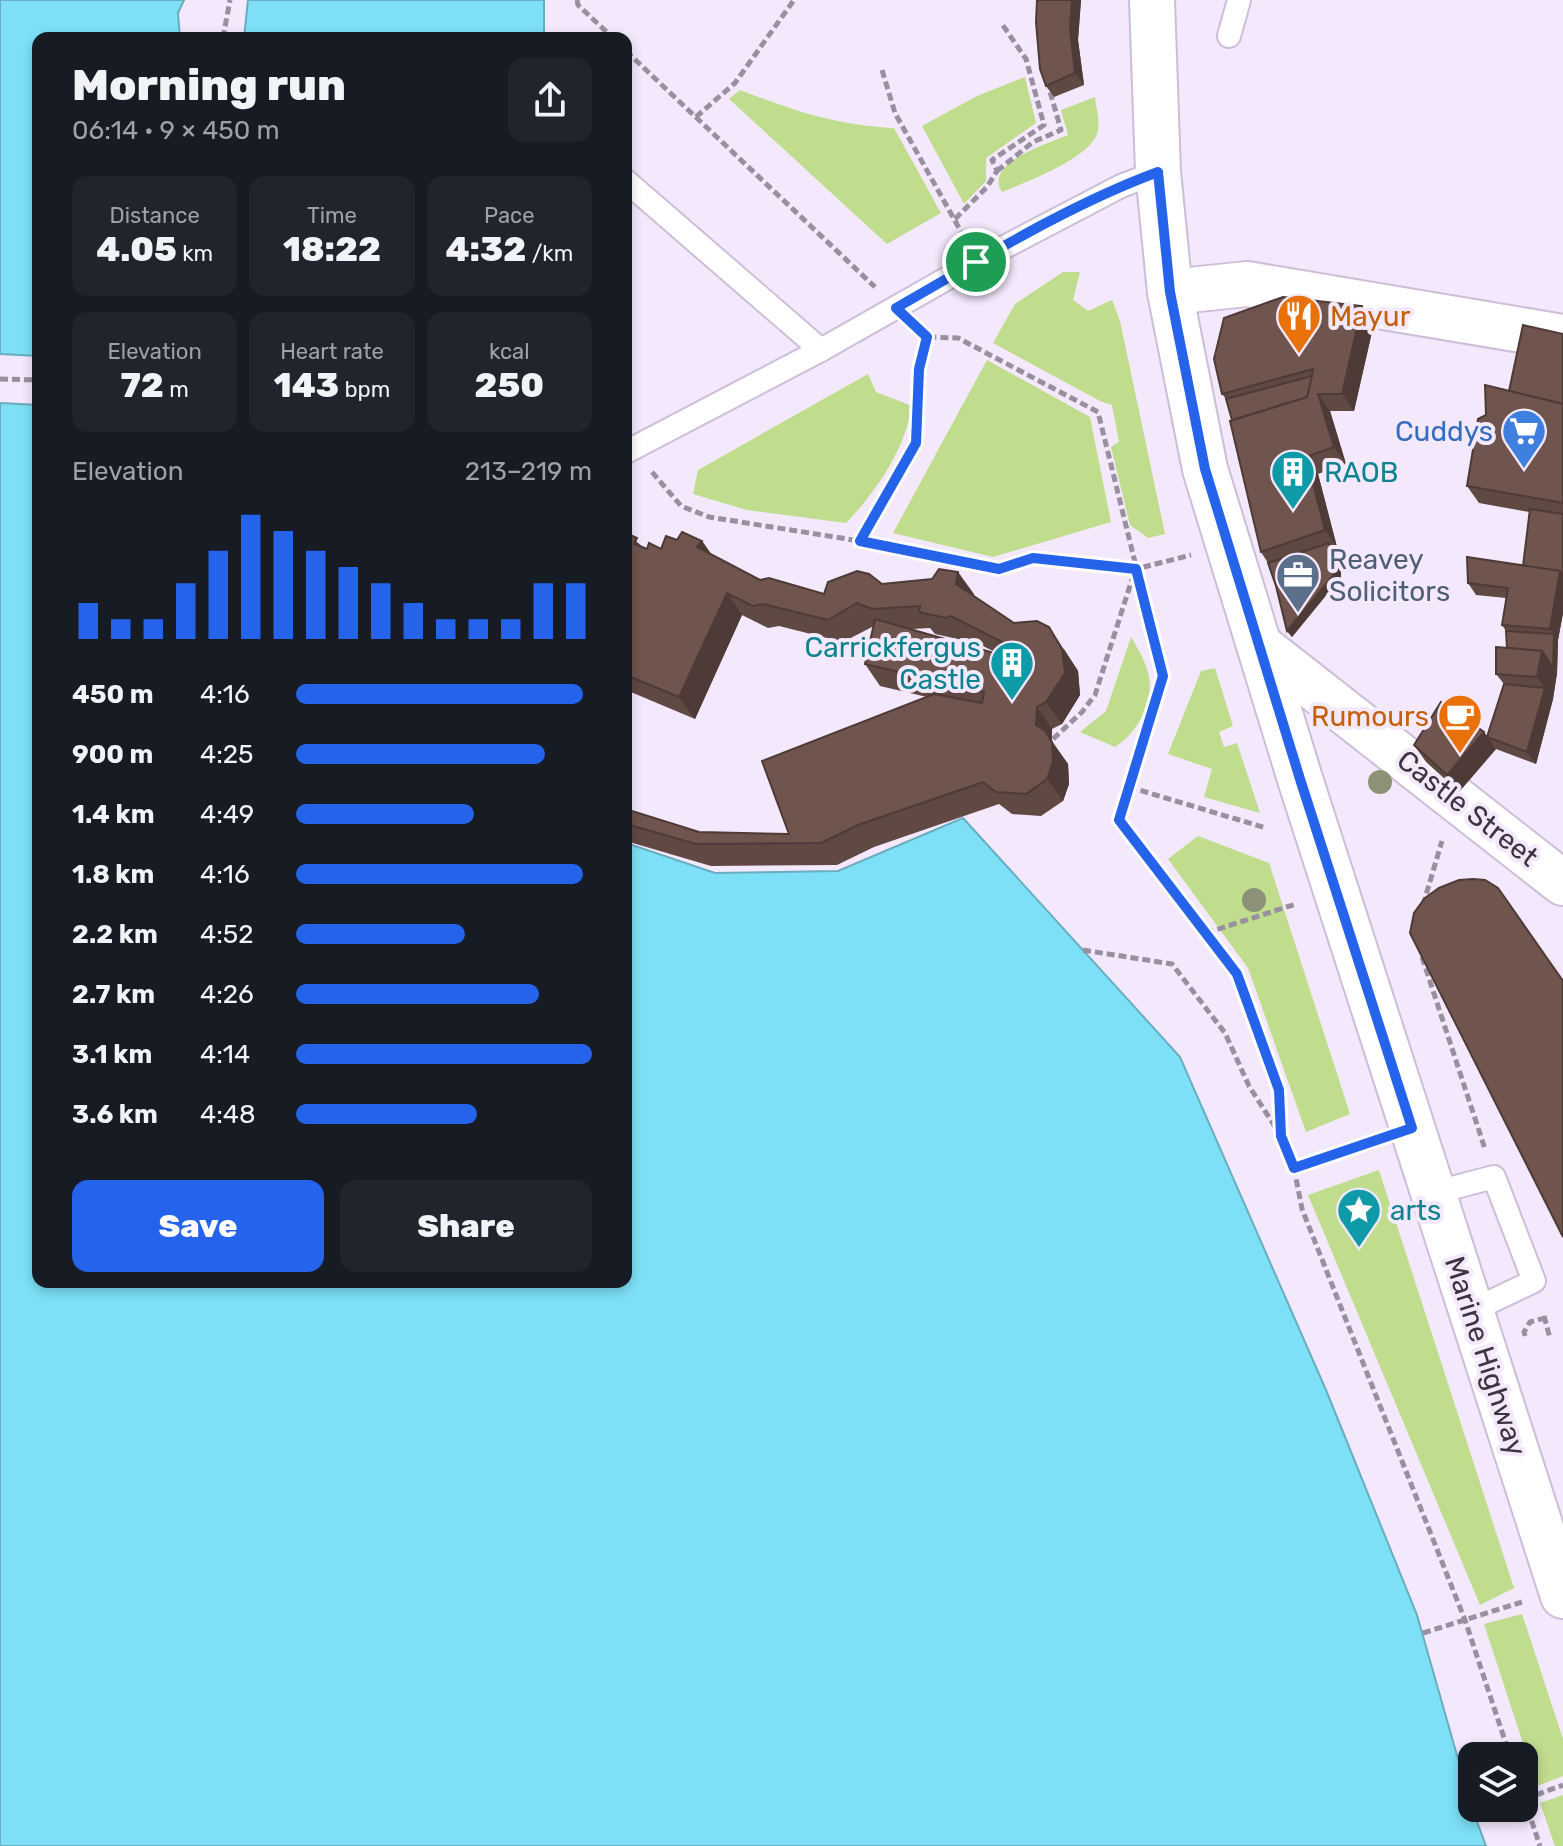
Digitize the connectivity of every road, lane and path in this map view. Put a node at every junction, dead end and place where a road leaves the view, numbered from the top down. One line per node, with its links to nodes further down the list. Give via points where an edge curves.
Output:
1 (230, 0): 7 (path)
2 (577, 0): 8 (path)
3 (794, 0): 13 (path, via 735,83)
4 (1152, 0): 15 (main road, Marine Highway)
5 (1239, 0): 9 (lane)
6 (1002, 24): 14 (path, via 1026,59 1044,125 992,160)
7 (224, 32)
8 (607, 32)
9 (1229, 36)
10 (632, 57): 13 (path)
11 (882, 70): 17 (path, via 895,113)
12 (1046, 79): 14 (path, via 1061,130 1033,142)
13 (696, 117): 20 (path)
14 (997, 171): 17 (path)
15 (1158, 172): 18 (lane); 19 (main road, Marine Highway)
16 (632, 186): 23 (lane)
17 (955, 219): 18 (path)
18 (976, 262): 20 (lane)
19 (1170, 292): 21 (main road, via 1247,284); 29 (main road, Marine Highway, via 1205,469)
20 (896, 308): 22 (path); 23 (lane)
21 (1550, 335)
22 (927, 337): 28 (path, via 919,369 916,443); 30 (path, via 958,338 1098,412)
23 (821, 350): 26 (lane)
24 (0, 379): 25 (path)
25 (32, 380)
26 (632, 449)
27 (632, 454): 28 (path, via 681,506 709,517)
28 (860, 541): 30 (path, via 999,569 1033,558)
29 (1227, 546): 30 (path); 31 (main road, Marine Highway)
30 (1136, 569): 32 (path, via 1095,695); 33 (path, via 1163,676)
31 (1259, 645): 34 (main road, Castle Street); 37 (main road, Marine Highway)
32 (1053, 739)
33 (1129, 787): 35 (path); 39 (path, via 1119,820)
34 (1462, 804): 36 (main road, Castle Street); 38 (path, via 1450,816)
35 (1266, 828)
36 (1563, 883)
37 (1336, 891): 39 (path); 42 (main road, Marine Highway)
38 (1421, 913)
39 (1206, 933): 43 (path, via 1237,974 1279,1090)
40 (1083, 950): 43 (path, via 1172,964 1225,1033 1249,1086)
41 (1422, 956): 45 (path)
42 (1412, 1128): 44 (path); 46 (main road, Marine Highway)
43 (1281, 1136): 44 (path)
44 (1294, 1168): 51 (path, via 1302,1209)
45 (1494, 1177): 46 (lane); 47 (lane, via 1534,1281)
46 (1433, 1193): 47 (main road, Marine Highway)
47 (1471, 1311): 50 (main road, Marine Highway)
48 (1545, 1318): 49 (path, via 1530,1322 1524,1332)
49 (1529, 1347)
50 (1562, 1593): 51 (path)
51 (1465, 1620): 52 (path); 53 (path)
52 (1423, 1633)
53 (1505, 1742)
54 (1563, 1785): 55 (path)
55 (1538, 1793)
56 (1532, 1822): 57 (path)
57 (1540, 1846)

